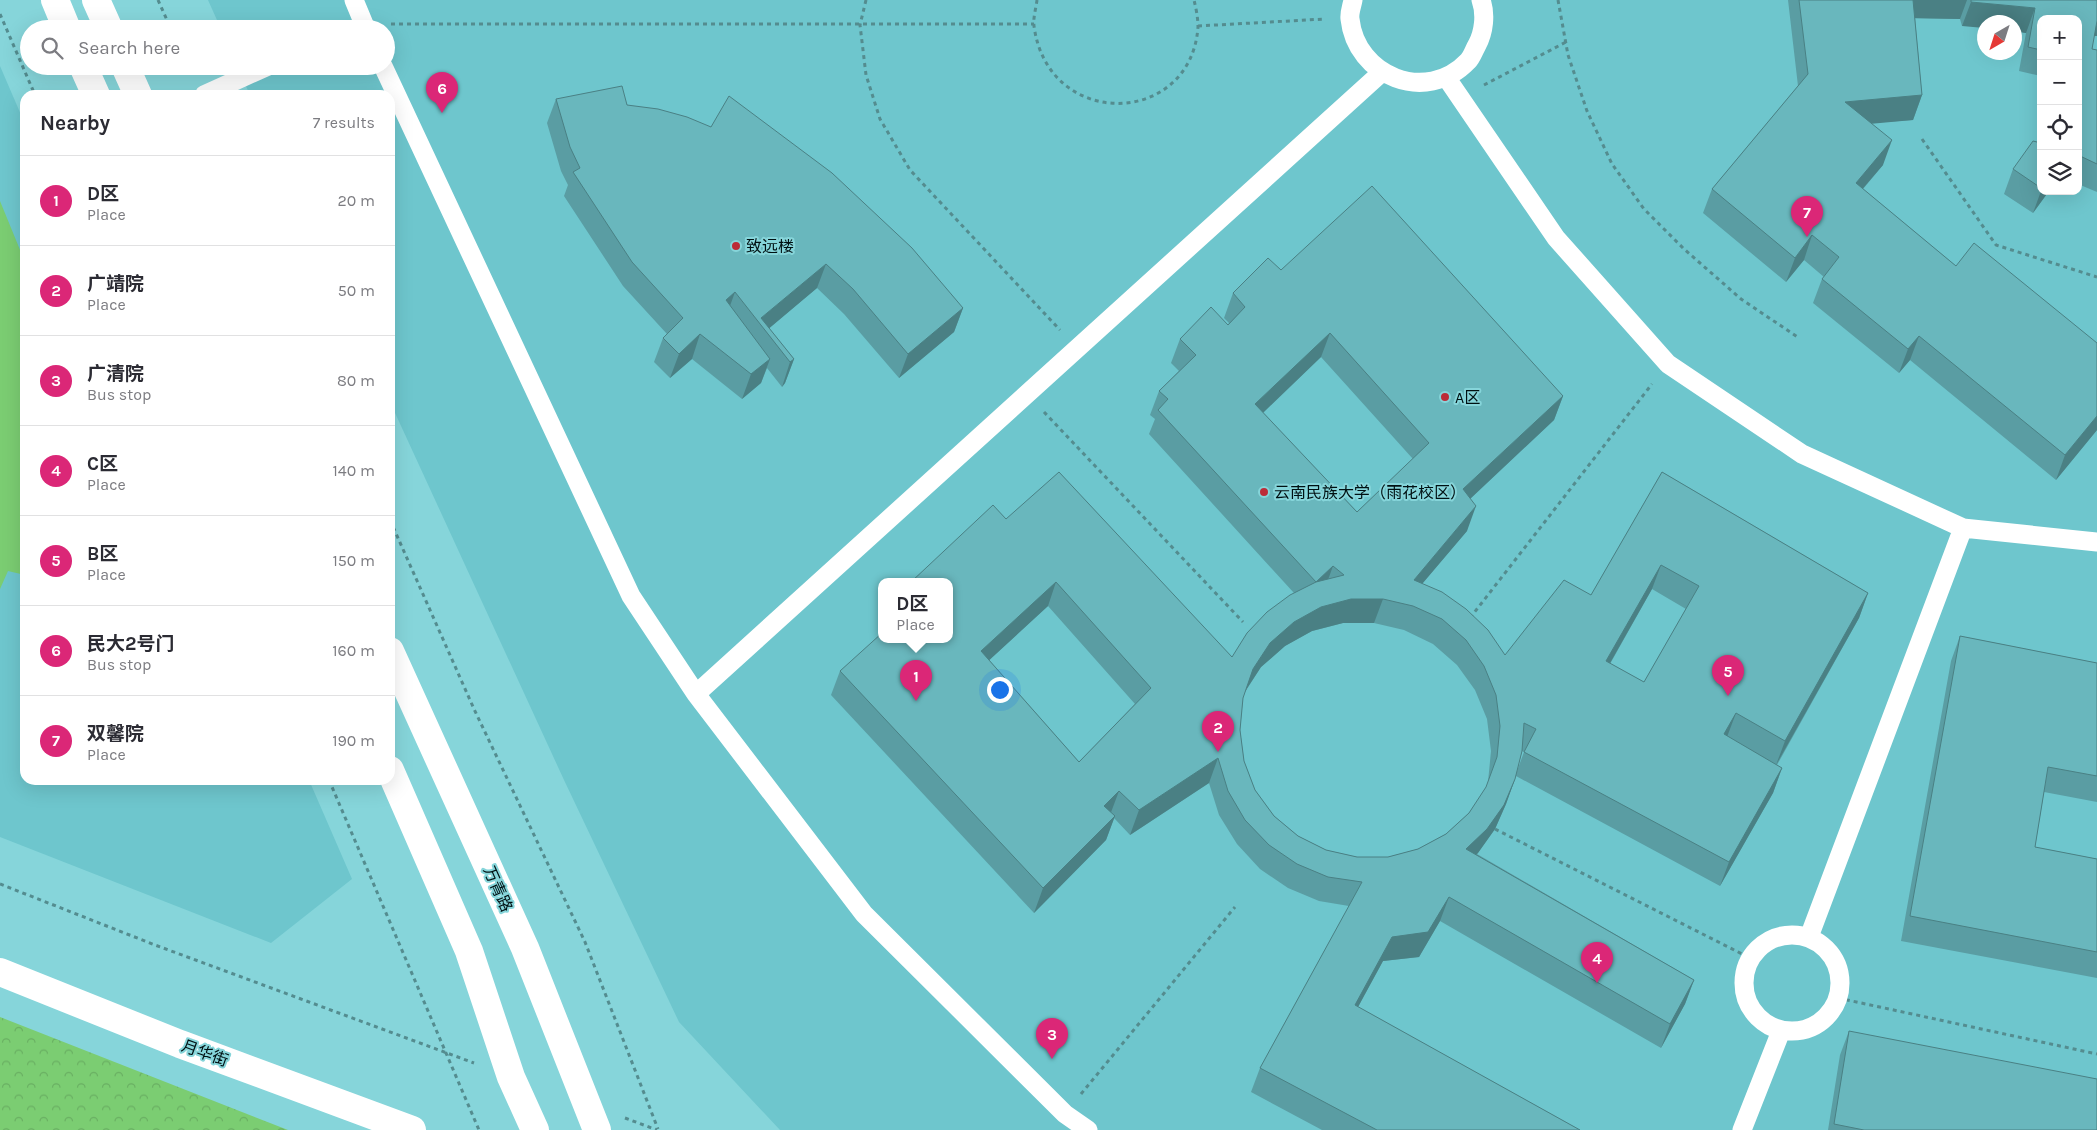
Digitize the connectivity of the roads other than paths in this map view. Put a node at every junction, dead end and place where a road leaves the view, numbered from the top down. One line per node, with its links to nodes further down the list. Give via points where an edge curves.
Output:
1 (55, 0): 6 (main road)
2 (96, 0): 7 (main road)
3 (354, 0): 8 (lane)
4 (1481, 0): 14 (lane, via 1484,8 1482,36 1468,61)
5 (1351, 9): 9 (lane, via 1358,49)
6 (63, 20)
7 (105, 20)
8 (362, 20)
9 (1382, 73): 14 (lane, via 1413,84); 23 (lane)
10 (87, 75): 15 (main road)
11 (129, 75): 16 (main road)
12 (248, 75): 17 (lane)
13 (387, 75): 18 (lane)
14 (1446, 77): 20 (lane, via 1556,238 1668,364 1802,454)
15 (94, 90)
16 (136, 90)
17 (215, 90)
18 (394, 90)
19 (395, 92): 23 (lane, via 631,596)
20 (1963, 528): 21 (lane); 25 (lane)
21 (2097, 542)
22 (395, 662): 30 (main road, 万青路, via 525,948)
23 (696, 694): 31 (lane, via 864,914 1065,1114)
24 (395, 781): 29 (main road, via 469,951 512,1077)
25 (1809, 937): 27 (lane, via 1829,952 1840,974 1838,998 1826,1018 1804,1030); 27 (lane, via 1787,934 1765,942 1750,958 1743,980 1747,1002 1760,1020)
26 (0, 972): 28 (main road, 月华街, via 180,1044)
27 (1780, 1031): 32 (lane)
28 (412, 1130)
29 (535, 1130)
30 (598, 1130)
31 (1088, 1130)
32 (1742, 1130)

